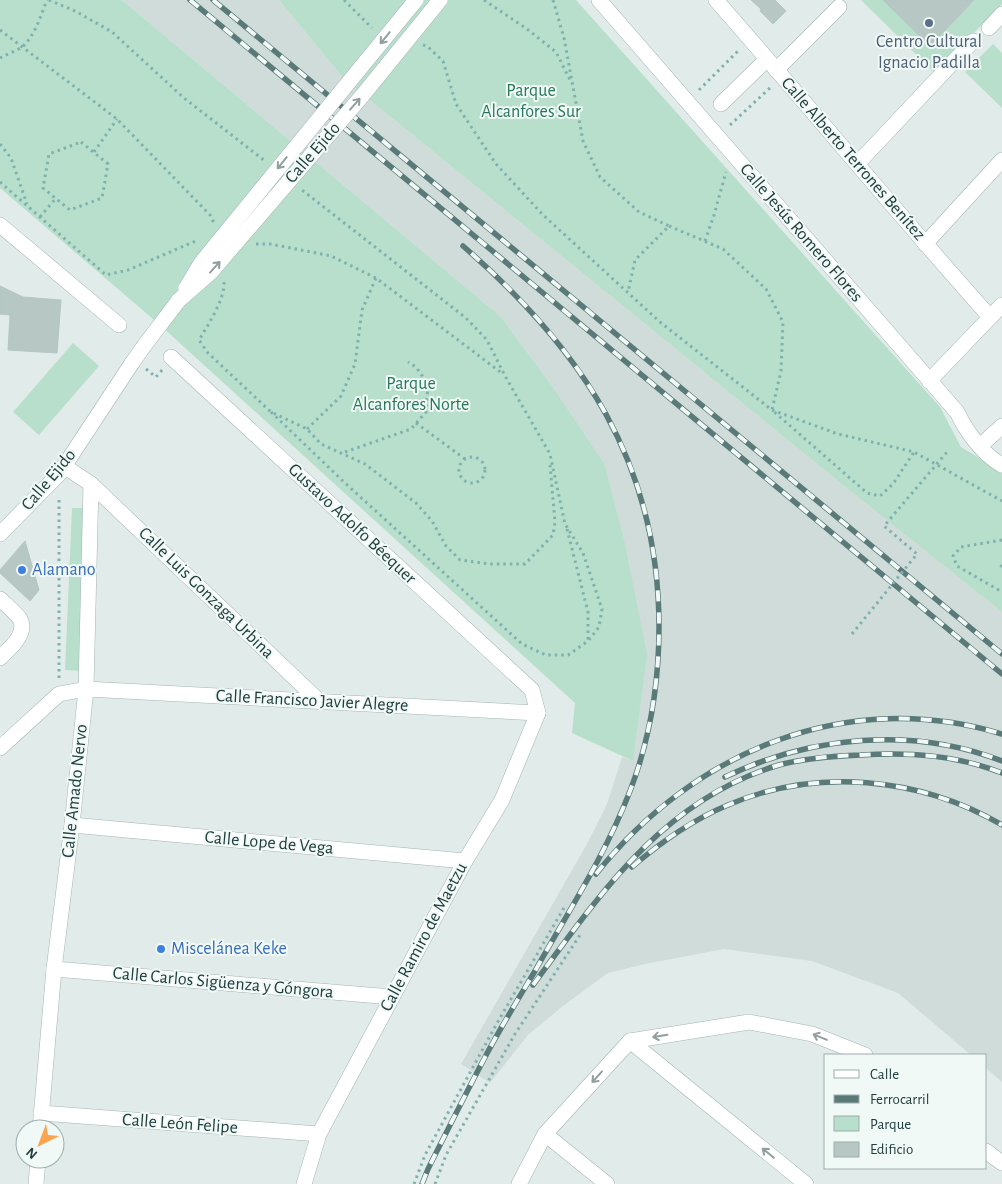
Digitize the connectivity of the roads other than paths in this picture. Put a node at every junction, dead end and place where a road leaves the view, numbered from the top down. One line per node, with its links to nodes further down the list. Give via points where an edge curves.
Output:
1 (416, 0): 15 (street, Calle Ejido, one-way to 15, bridge, via 201,263)
2 (440, 0): 15 (street, Calle Ejido, one-way to 2, bridge, via 211,272)
3 (599, 0): 20 (street, Calle Jesús Romero Flores)
4 (716, 0): 9 (street, Calle Alberto Terrones Benítez)
5 (839, 7): 9 (street)
6 (1002, 14): 7 (street)
7 (989, 28)
8 (973, 41): 12 (street)
9 (775, 68): 10 (street); 12 (street, Calle Alberto Terrones Benítez)
10 (721, 104)
11 (1002, 160): 14 (street)
12 (858, 163): 14 (street, Calle Alberto Terrones Benítez)
13 (0, 225): 18 (street)
14 (925, 244): 17 (street, Calle Alberto Terrones Benítez)
15 (179, 300): 24 (street, Calle Ejido, bridge, via 132,363)
16 (1002, 305): 17 (street)
17 (990, 317): 20 (street)
18 (119, 325)
19 (171, 357): 31 (street, Gustavo Adolfo Béequer, via 532,690)
20 (929, 381): 22 (street, Calle Jesús Romero Flores, via 957,412 964,428)
21 (1002, 426): 22 (street)
22 (980, 446): 23 (street, Calle Jesús Romero Flores)
23 (1002, 465)
24 (61, 470): 25 (street); 26 (street, Calle Ejido)
25 (91, 484): 29 (street, Calle Amado Nervo); 30 (street, Calle Luis Gonzaga Urbina)
26 (0, 534)
27 (0, 599): 28 (street, via 20,620 22,632)
28 (0, 658)
29 (86, 689): 30 (street, Calle Francisco Javier Alegre); 32 (street, Calle Francisco Javier Alegre, via 58,694); 33 (street, Calle Amado Nervo)
30 (320, 702): 31 (street, Calle Francisco Javier Alegre)
31 (538, 713): 34 (street, Calle Ramiro de Maetzu, via 502,800)
32 (0, 748)
33 (72, 825): 34 (street, Calle Lope de Vega); 35 (street, Calle Amado Nervo)
34 (466, 861): 36 (street, Calle Ramiro de Maetzu)
35 (54, 969): 36 (street, Calle Carlos Sigüenza y Góngora); 39 (street, Calle Amado Nervo)
36 (392, 997): 41 (street, Calle Ramiro de Maetzu)
37 (630, 1041): 38 (street, one-way to 37, via 812,1034 749,1022); 42 (street, one-way to 42); 50 (street, one-way to 37)
38 (862, 1054)
39 (41, 1113): 40 (street, Calle Amado Nervo); 41 (street, Calle León Felipe)
40 (41, 1119)
41 (319, 1134): 47 (street, Calle Ramiro de Maetzu)
42 (546, 1134): 48 (street); 49 (street)
43 (987, 1151): 44 (street)
44 (1002, 1164)
45 (37, 1169): 46 (street)
46 (36, 1184)
47 (304, 1184)
48 (519, 1184)
49 (607, 1184)
50 (806, 1184)

